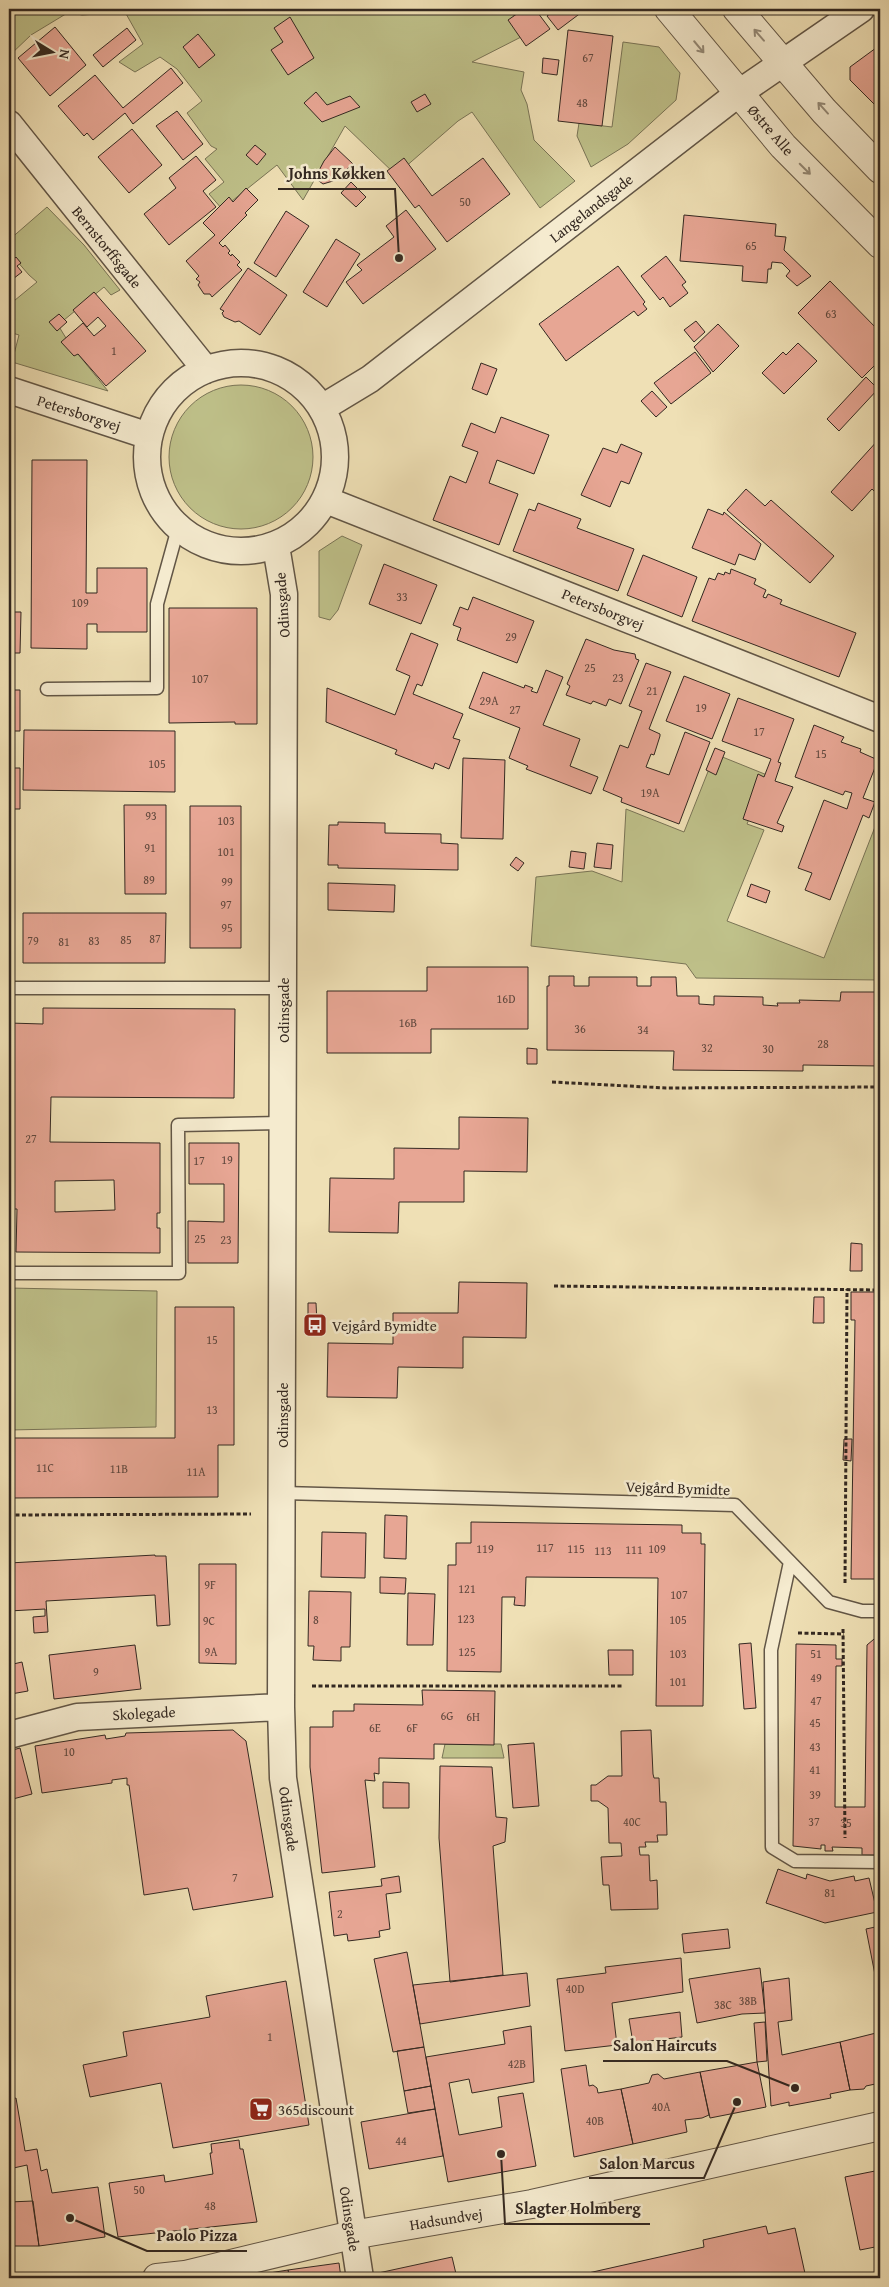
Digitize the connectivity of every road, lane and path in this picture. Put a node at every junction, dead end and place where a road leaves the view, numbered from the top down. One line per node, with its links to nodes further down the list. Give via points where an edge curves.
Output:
1 (668, 9): 5 (street, Østre Alle, one-way to 5)
2 (736, 9): 4 (street, one-way to 2)
3 (861, 9): 4 (street, Langelandsgade)
4 (782, 62): 5 (street, Langelandsgade); 7 (street, one-way to 4)
5 (739, 93): 8 (street, Østre Alle, one-way to 8, via 783,146); 11 (street, Langelandsgade, via 370,379)
6 (9, 124): 9 (street, Bernstorffsgade)
7 (880, 169)
8 (880, 244)
9 (206, 370): 11 (street, via 232,363 258,364 283,372 305,387); 12 (street, via 186,380 169,396)
10 (9, 390): 12 (street, Petersborgvej)
11 (322, 408): 13 (street, via 334,438 335,470)
12 (149, 436): 14 (street, via 147,461 151,486 162,509)
13 (326, 500): 15 (street, via 313,520); 17 (street, Petersborgvej)
14 (178, 528): 15 (street, via 200,542 225,551 250,552); 16 (lane, via 157,604 157,688)
15 (276, 546): 19 (street, Odinsgade, via 284,594)
16 (47, 689)
17 (880, 720)
18 (9, 988): 19 (lane)
19 (283, 988): 22 (street, Odinsgade)
20 (552, 1082): 21 (path, via 666,1088)
21 (880, 1087)
22 (282, 1123): 23 (lane, via 178,1125 179,1273); 27 (street, Odinsgade)
23 (9, 1273)
24 (554, 1286): 25 (path)
25 (847, 1289): 26 (path); 30 (path)
26 (880, 1290)
27 (283, 1503): 28 (path); 29 (lane, Vejgård Bymidte, via 735,1505); 36 (street, Odinsgade)
28 (9, 1515)
29 (790, 1562): 30 (lane, Vejgård Bymidte, via 829,1602); 32 (lane)
30 (844, 1606): 31 (lane, Vejgård Bymidte); 33 (path)
31 (880, 1611)
32 (774, 1632): 33 (path); 39 (lane, via 771,1650 772,1847 796,1861)
33 (843, 1634): 34 (path); 38 (path)
34 (852, 1634)
35 (624, 1686): 36 (path)
36 (281, 1697): 37 (street, Skolegade, via 77,1717); 41 (street, Odinsgade, via 283,1778)
37 (9, 1735)
38 (845, 1847)
39 (880, 1862)
40 (880, 2126): 41 (street, Hadsundvej, via 532,2204)
41 (352, 2235): 42 (street, Hadsundvej, via 185,2275); 43 (street, Odinsgade)
42 (158, 2278)
43 (360, 2278)

